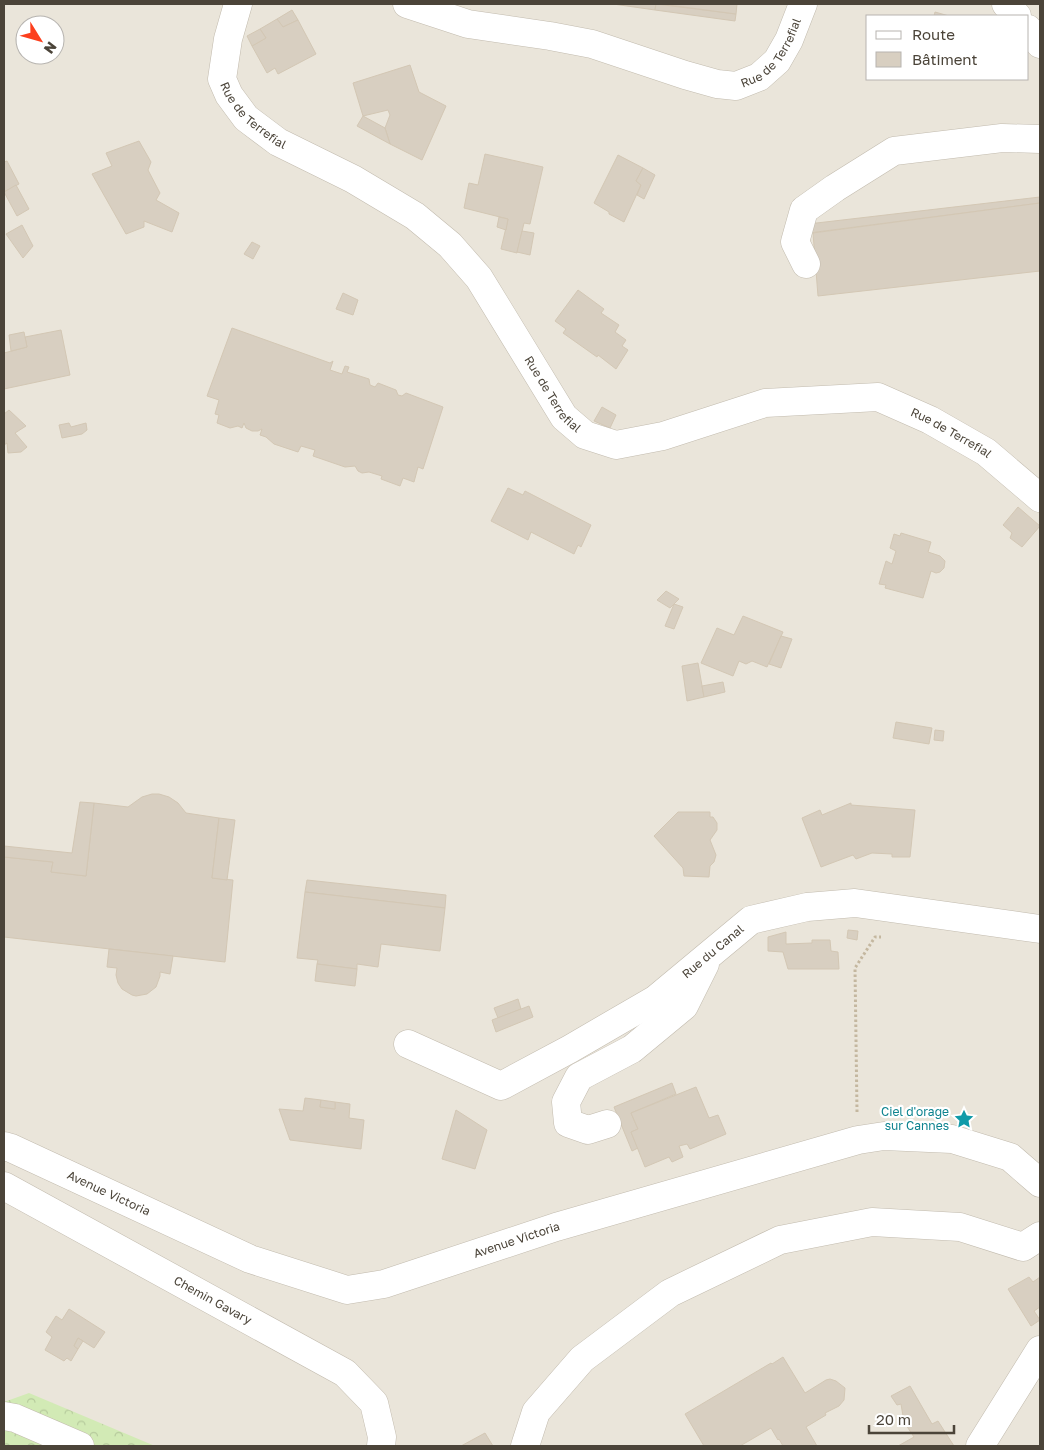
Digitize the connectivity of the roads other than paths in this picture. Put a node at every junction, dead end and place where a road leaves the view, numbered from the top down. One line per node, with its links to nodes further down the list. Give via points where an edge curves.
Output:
1 (238, 4): 10 (street, Rue de Terrefial, via 222,79 246,118 278,142 415,216 450,245 479,278 564,417 585,434 616,445 663,436 765,403 878,396 930,420 986,452)
2 (407, 4): 3 (street, Rue de Terrefial, via 468,24 592,44 685,75 736,86 759,77 777,61)
3 (803, 4)
4 (1006, 4): 5 (street)
5 (1016, 15)
6 (1029, 30): 7 (street)
7 (1040, 44)
8 (1040, 139): 9 (street, via 1002,138 894,151 804,210 795,242)
9 (806, 264)
10 (1040, 498)
11 (1040, 929): 12 (street, Rue du Canal, via 855,903 807,907 751,920)
12 (708, 956): 13 (street, Rue du Canal, via 656,999 501,1086); 14 (street, via 684,1006 632,1048 579,1077 566,1102 568,1123 588,1130)
13 (408, 1044)
14 (607, 1124)
15 (4, 1146): 16 (street, Avenue Victoria, via 250,1259 347,1290 384,1284 556,1227 858,1140 884,1136 952,1139 1010,1157)
16 (1040, 1183)
17 (4, 1186): 22 (street, Chemin Gavary, via 345,1373 374,1403)
18 (1040, 1236): 23 (street, via 1023,1247 960,1227 872,1222 780,1240 670,1293 582,1359 536,1412)
19 (1040, 1350): 24 (street)
20 (4, 1416): 21 (street)
21 (80, 1446)
22 (381, 1446)
23 (525, 1446)
24 (980, 1446)

